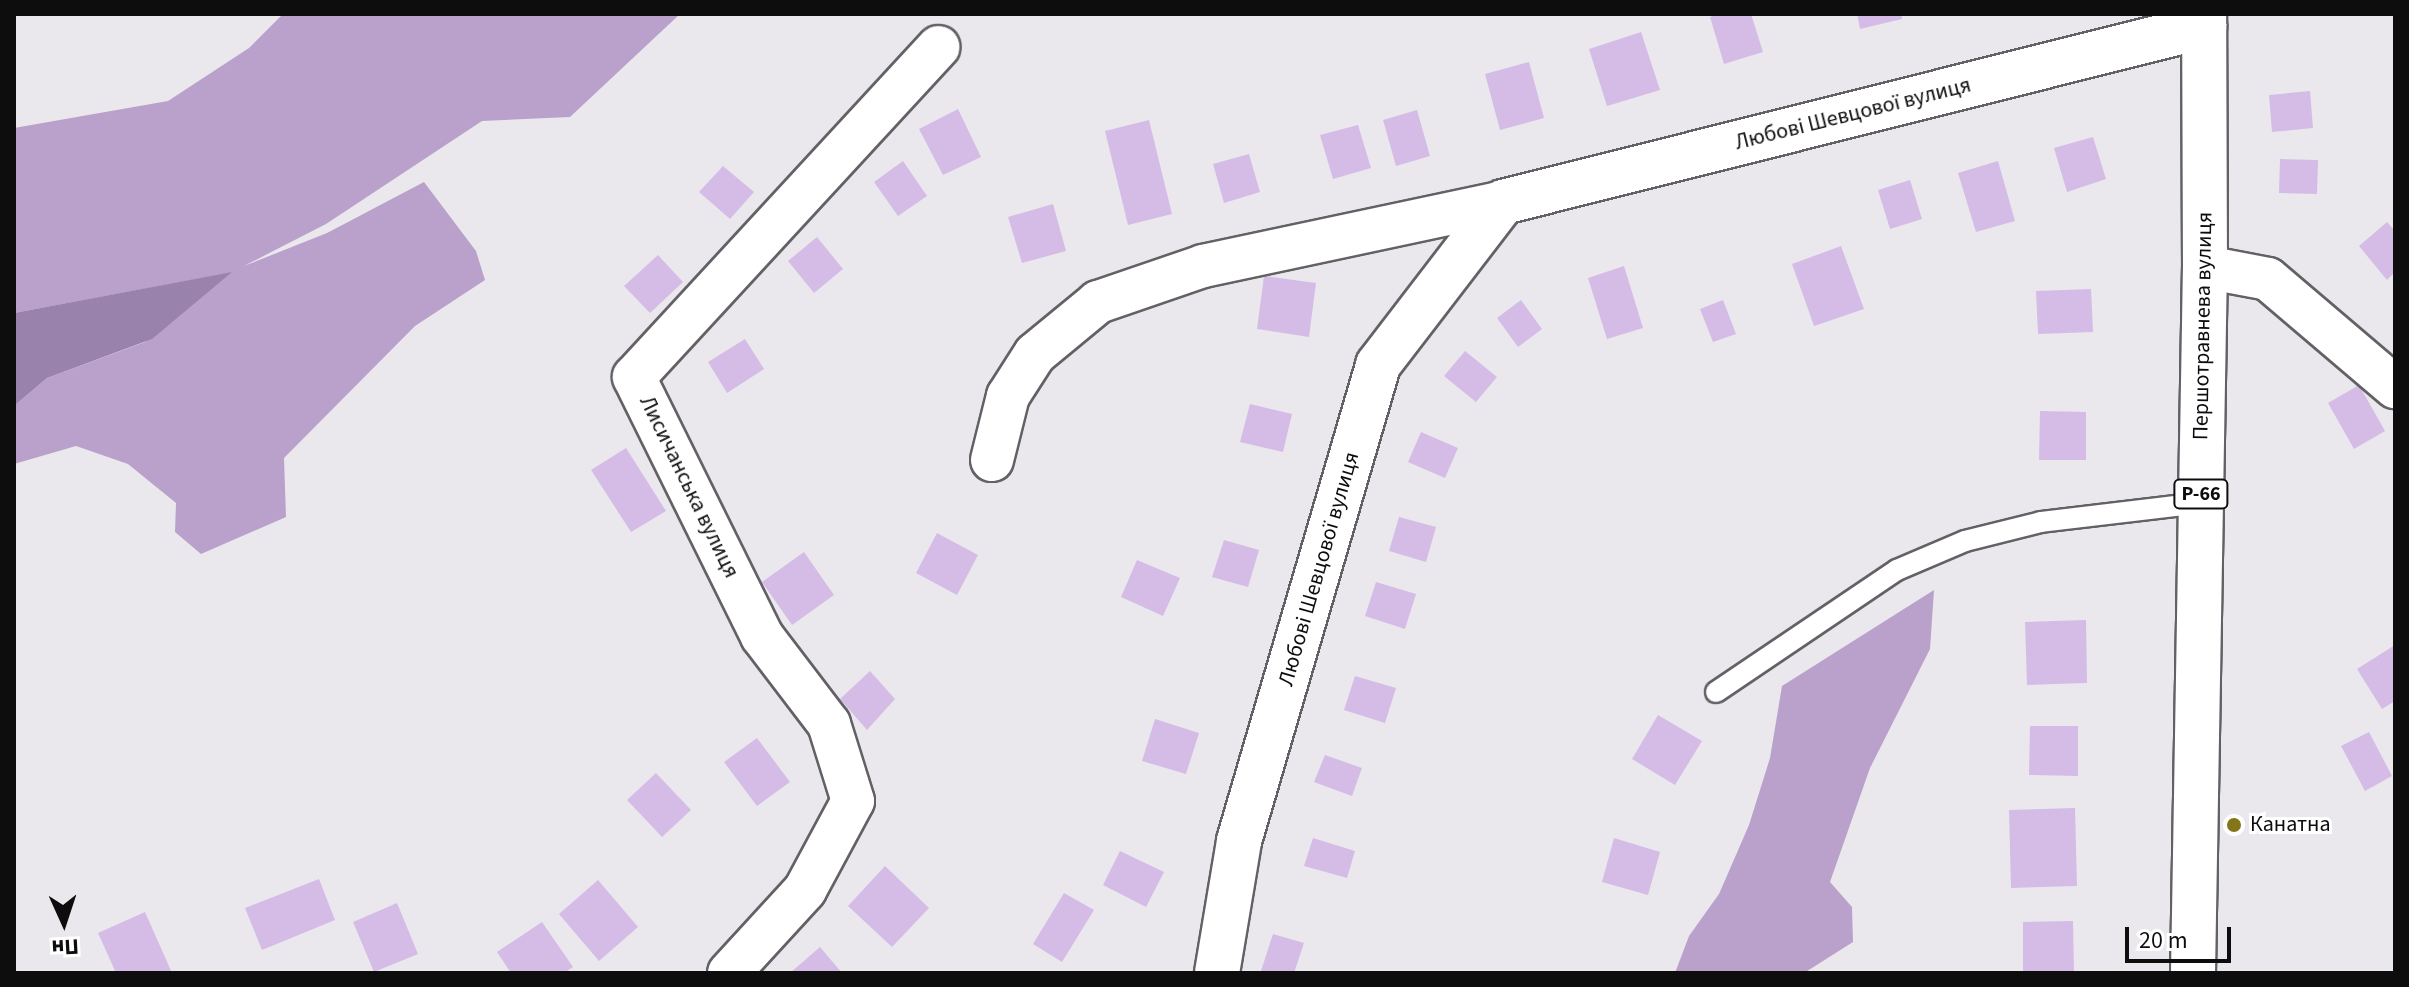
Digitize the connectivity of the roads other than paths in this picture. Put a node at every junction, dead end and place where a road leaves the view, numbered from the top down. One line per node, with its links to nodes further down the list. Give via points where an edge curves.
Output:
1 (2204, 20): 3 (street, Любові Шевцової вулиця); 4 (street, Першотравнева вулиця / Р-66)
2 (938, 47): 9 (street, Лисичанська вулиця, via 634,377 762,636 829,724 853,801 805,890)
3 (1503, 202): 6 (street, Любові Шевцової вулиця, via 1203,266 1098,302 1035,354 1008,396); 10 (street, Любові Шевцової вулиця, via 1378,365 1239,841)
4 (2205, 267): 5 (street, via 2268,279); 7 (street, Першотравнева вулиця / Р-66)
5 (2395, 387)
6 (992, 460)
7 (2201, 503): 8 (lane, via 2041,522 1965,541 1897,570); 11 (street, Першотравнева вулиця / Р-66)
8 (1716, 692)
9 (729, 973)
10 (1217, 973)
11 (2193, 973)

